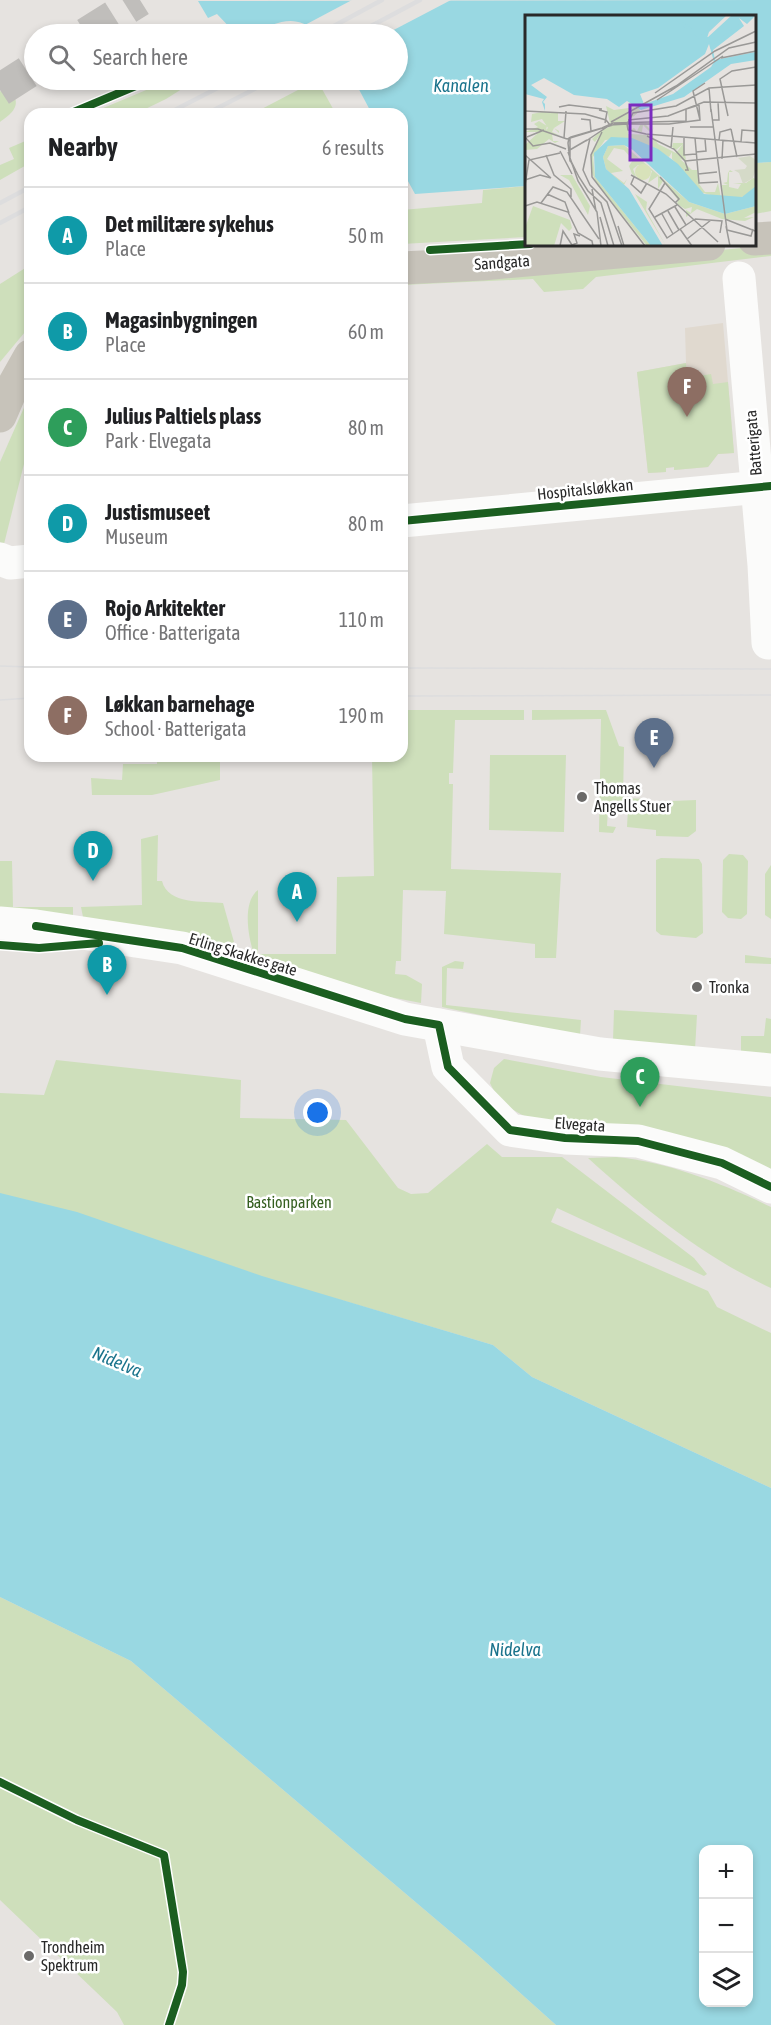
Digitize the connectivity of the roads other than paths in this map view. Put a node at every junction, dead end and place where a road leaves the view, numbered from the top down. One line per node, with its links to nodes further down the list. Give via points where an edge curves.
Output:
1 (771, 238): 2 (main road)
2 (756, 239)
3 (686, 246): 4 (main road, Sandgata)
4 (408, 268)
5 (739, 278): 8 (street, Batterigata)
6 (24, 367): 7 (main road)
7 (0, 416)
8 (764, 486): 9 (street, Hospitalsløkkan); 12 (street, Batterigata)
9 (408, 520)
10 (0, 559): 11 (street)
11 (24, 562)
12 (768, 643)
13 (0, 923): 14 (street, Erling Skakkes gate, via 182,948 405,1019)
14 (439, 1025): 15 (street, Erling Skakkes gate, via 600,1054); 16 (street, Elvegata, via 448,1067 510,1130 565,1138 638,1141 722,1163)
15 (771, 1070)
16 (771, 1187)

